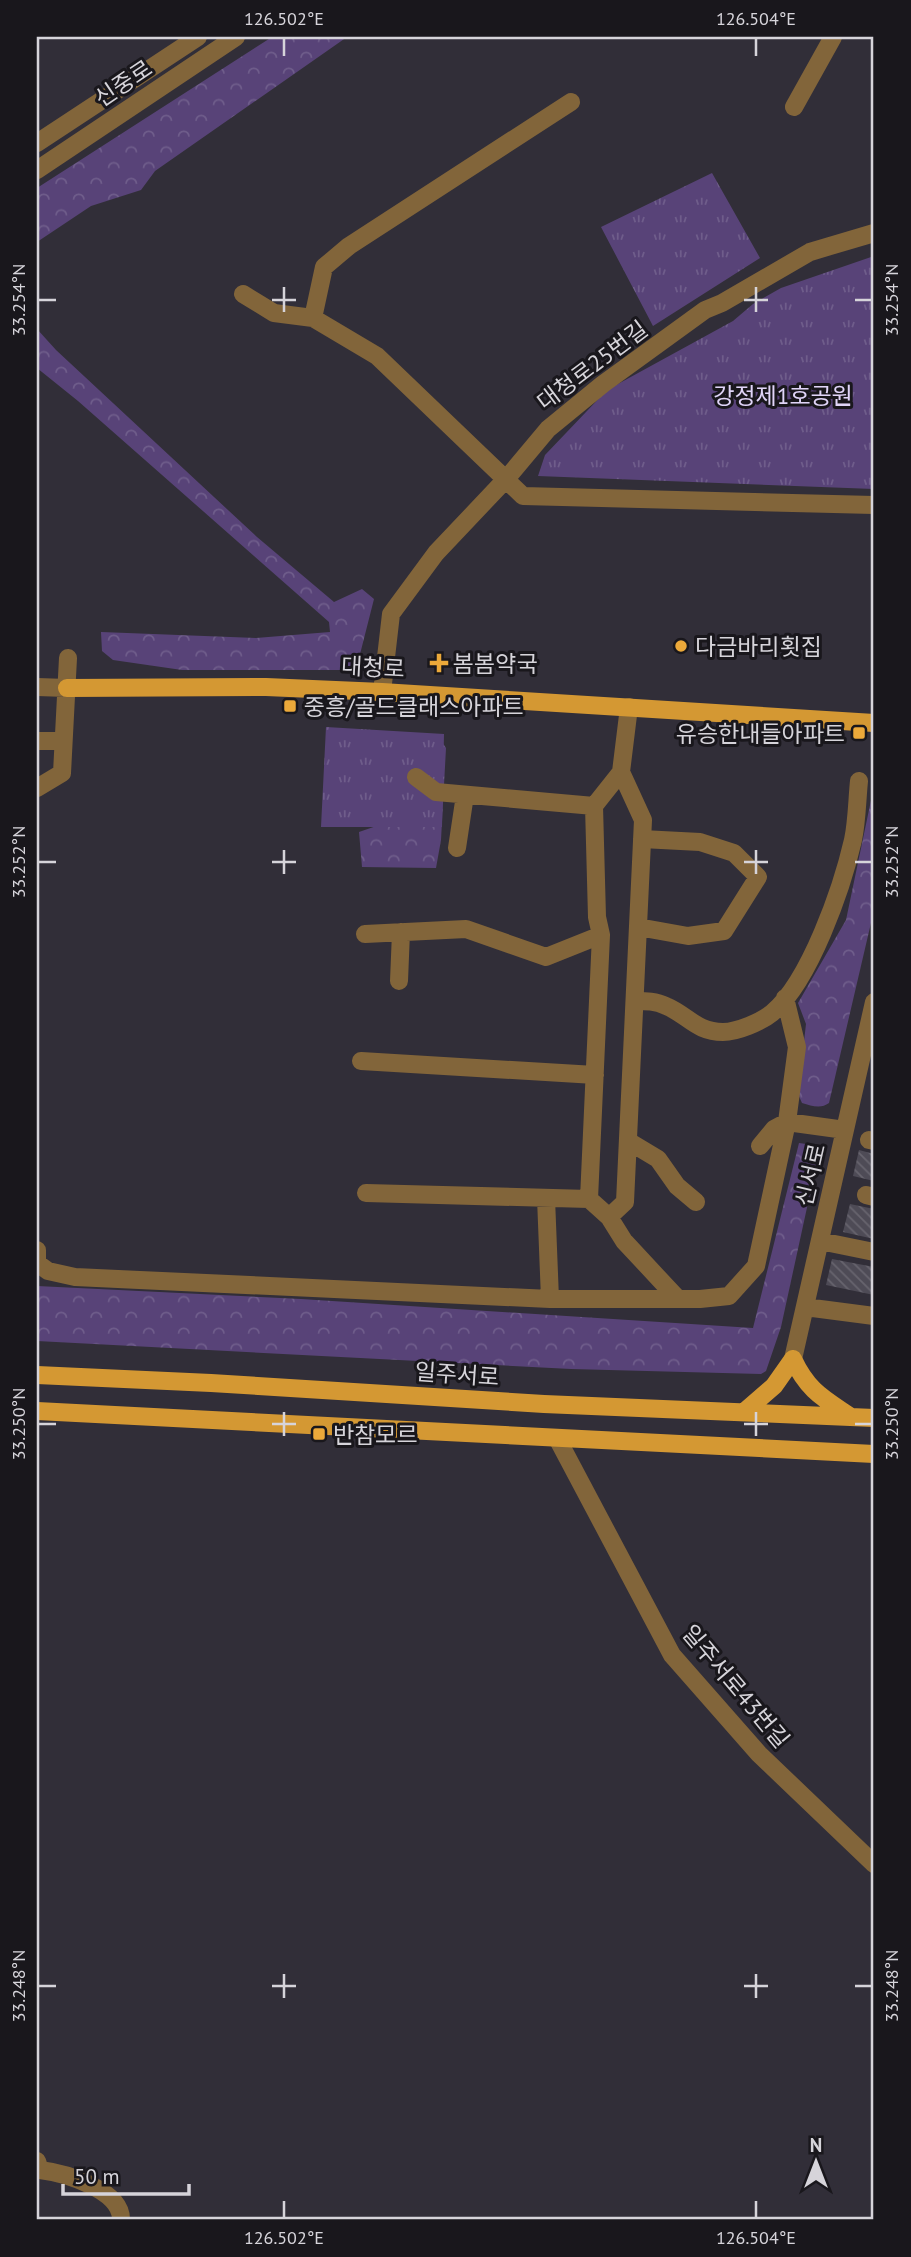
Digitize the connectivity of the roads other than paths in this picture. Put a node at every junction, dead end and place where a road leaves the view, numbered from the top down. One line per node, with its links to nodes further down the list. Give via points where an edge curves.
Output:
1 (198, 37): 6 (street)
2 (236, 37): 7 (street, 신중로)
3 (833, 37): 5 (street)
4 (571, 102): 10 (street, via 349,246 324,267)
5 (794, 107)
6 (37, 143)
7 (37, 170)
8 (874, 233): 11 (street, 대청로25번길, via 810,253 705,310 548,429)
9 (243, 293): 10 (street, via 274,313)
10 (313, 318): 11 (street, via 377,356)
11 (507, 478): 12 (street, via 523,496); 16 (street, 대청로25번길, via 436,553 391,614)
12 (874, 505)
13 (68, 658): 15 (street)
14 (37, 687): 15 (street, 대청로)
15 (67, 688): 16 (main road, 대청로, via 266,687); 20 (street)
16 (382, 692): 17 (main road, 대청로)
17 (629, 708): 18 (main road, 대청로); 21 (street)
18 (874, 723)
19 (37, 741): 20 (street)
20 (63, 741): 24 (street, via 62,773)
21 (621, 772): 26 (street); 27 (street, via 643,820)
22 (416, 777): 25 (street, via 436,792)
23 (859, 781): 34 (street, via 853,838 834,907 798,982)
24 (37, 788)
25 (465, 795): 26 (street); 28 (street)
26 (594, 806): 32 (street)
27 (642, 839): 29 (street); 29 (street, via 699,842 734,852 758,877 724,932 688,936)
28 (457, 848)
29 (638, 927): 35 (street)
30 (401, 932): 31 (street); 32 (street, via 466,929 546,957); 33 (street)
31 (365, 934)
32 (601, 935): 38 (street)
33 (399, 981)
34 (785, 998): 35 (street, via 772,1014 725,1033 703,1030 661,1004); 39 (street, via 797,1047)
35 (635, 1002): 41 (street)
36 (874, 1006): 40 (street, 신서로)
37 (361, 1061): 38 (street)
38 (595, 1075): 45 (street)
39 (787, 1122): 40 (street); 42 (street); 52 (street, via 757,1266 729,1296)
40 (845, 1130): 48 (street, 신서로)
41 (628, 1141): 46 (street, via 659,1159 677,1186); 47 (street, via 625,1202)
42 (760, 1146)
43 (366, 1193): 44 (street)
44 (546, 1198): 45 (street); 51 (street)
45 (589, 1199): 47 (street)
46 (696, 1202)
47 (609, 1217): 52 (street, via 624,1241)
48 (820, 1241): 50 (street); 53 (street, 신서로)
49 (37, 1250): 51 (street, via 37,1263 48,1271 75,1277)
50 (874, 1252)
51 (550, 1298): 52 (street)
52 (678, 1298)
53 (805, 1307): 54 (street); 55 (street, 신서로)
54 (874, 1316)
55 (793, 1359): 58 (main road, via 774,1386); 59 (main road, via 803,1380 818,1395)
56 (37, 1375): 58 (main road, 일주서로)
57 (37, 1411): 61 (main road)
58 (744, 1412): 59 (main road, 일주서로)
59 (851, 1417): 60 (main road, 일주서로)
60 (874, 1418)
61 (557, 1438): 62 (main road); 63 (street, 일주서로43번길, via 672,1655 759,1754)
62 (874, 1454)
63 (874, 1864)
64 (37, 2161): 65 (street, via 40,2170 62,2173 110,2196)
65 (121, 2220)

